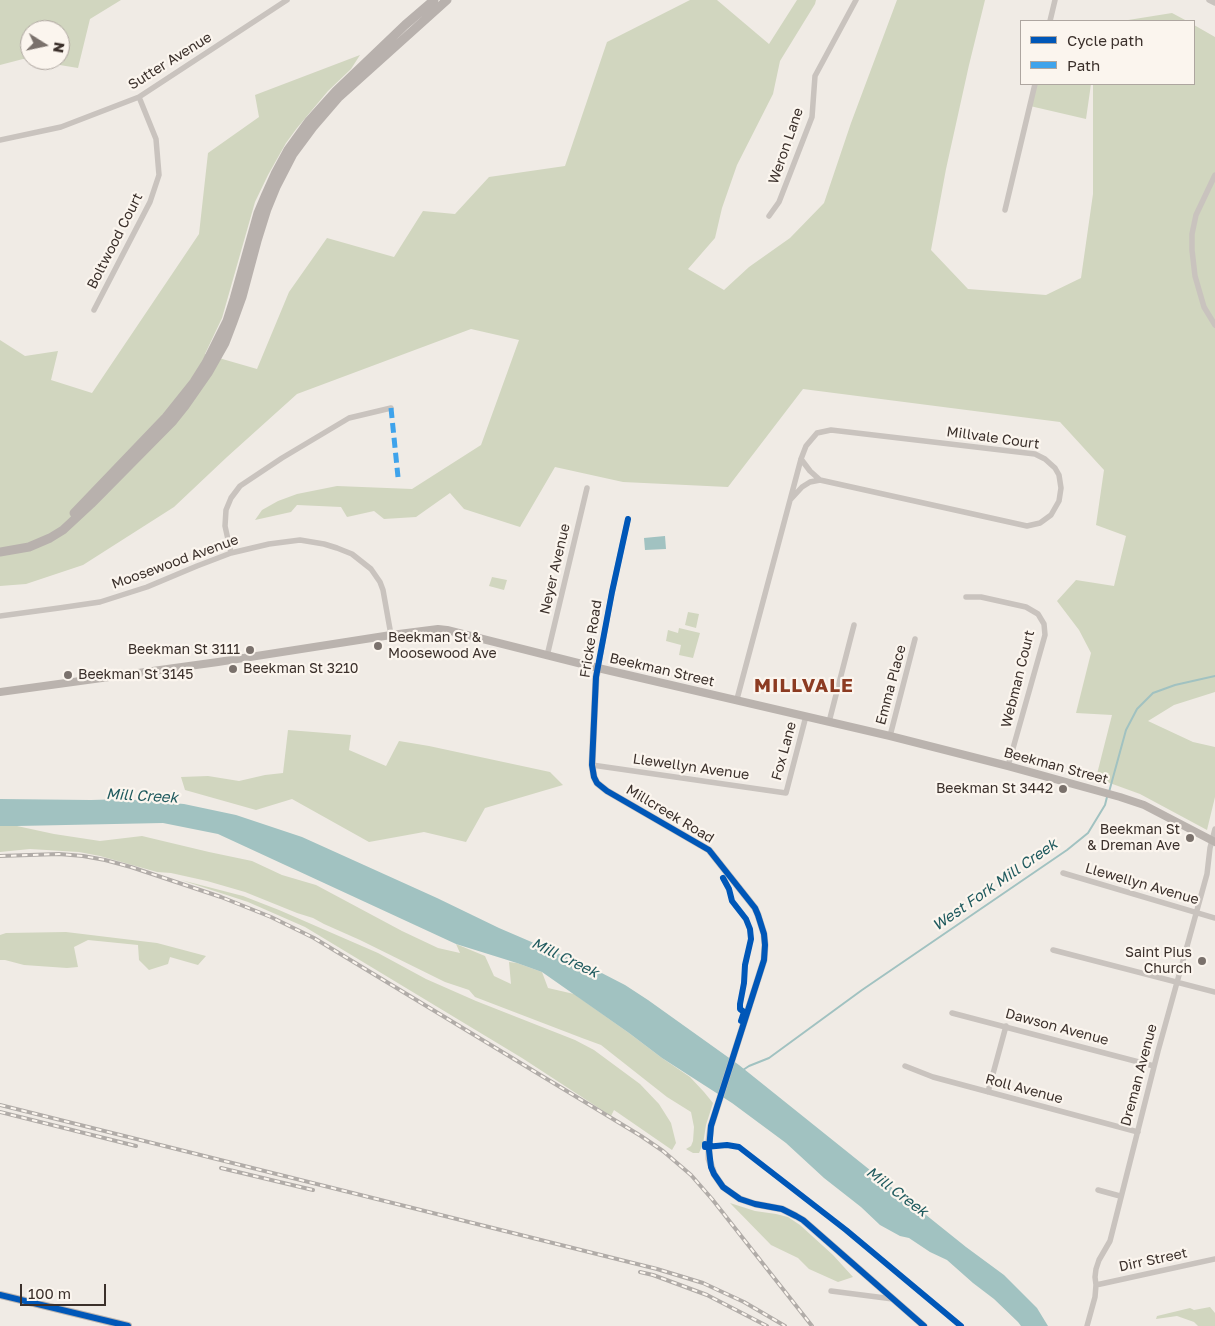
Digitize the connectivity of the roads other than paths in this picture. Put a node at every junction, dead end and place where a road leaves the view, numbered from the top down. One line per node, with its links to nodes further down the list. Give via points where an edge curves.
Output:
1 (287, 0): 10 (street, Sutter Avenue)
2 (434, 0): 23 (main road, via 336,91 288,150 258,213 227,321 181,400 58,526 30,541)
3 (856, 0): 14 (street, Weron Lane, via 815,76 812,117 779,202)
4 (1055, 0): 8 (street)
5 (1209, 0): 7 (street)
6 (444, 1): 24 (main road, via 338,98 293,154 267,209 225,343 173,421 63,530 29,547)
7 (1215, 3)
8 (1050, 20)
9 (1035, 85): 13 (street)
10 (139, 97): 11 (street, Sutter Avenue, via 60,127); 15 (street, Boltwood Court, via 156,139 159,175 150,202)
11 (0, 140)
12 (1215, 175): 16 (street, via 1196,215 1192,250 1204,307)
13 (1005, 210)
14 (769, 216)
15 (94, 310)
16 (1215, 325)
17 (391, 408): 25 (street, via 349,418 240,486 226,510 225,526)
18 (801, 459): 19 (street); 19 (street, Millvale Court, via 806,446 818,433 831,430 1035,454 1055,468 1061,494 1051,515 1027,526); 21 (street, Millvale Court)
19 (820, 480): 21 (street, via 802,487)
20 (587, 488): 31 (street, Neyer Avenue)
21 (791, 499): 34 (street, Millvale Court)
22 (628, 519): 32 (street, Fricke Road)
23 (0, 547)
24 (0, 552)
25 (231, 553): 27 (street, Moosewood Avenue, via 100,602); 29 (street, Moosewood Avenue, via 300,540 352,554 371,569 380,582)
26 (966, 597): 39 (street, Webman Court, via 1026,607 1038,614 1044,624 1045,635)
27 (0, 616)
28 (854, 625): 36 (street)
29 (391, 635): 31 (main road, Beekman Street, via 447,630); 33 (main road, Beekman Street)
30 (916, 639): 37 (street, Emma Place)
31 (547, 656): 32 (main road, Beekman Street)
32 (598, 668): 34 (main road, Beekman Street); 38 (street, Fricke Road)
33 (0, 692)
34 (737, 699): 35 (main road, Beekman Street)
35 (806, 716): 36 (main road, Beekman Street); 40 (street, Fox Lane)
36 (829, 722): 37 (main road, Beekman Street)
37 (890, 736): 39 (main road, Beekman Street)
38 (592, 765): 40 (street, Llewellyn Avenue); 61 (street, Millcreek Road, via 594,777 607,791 709,850 750,901 764,934 764,960 711,1126 709,1159 714,1174 731,1194 796,1216)
39 (1008, 766): 42 (main road, Beekman Street, via 1144,804)
40 (786, 793)
41 (1215, 829): 42 (street, Dreman Avenue)
42 (1214, 841): 44 (street, Dreman Avenue)
43 (1062, 873): 44 (street, Llewellyn Avenue)
44 (1197, 913): 45 (street, Llewellyn Avenue); 47 (street, Dreman Avenue)
45 (1215, 918)
46 (1053, 950): 47 (street)
47 (1177, 982): 48 (street); 52 (street, Dreman Avenue)
48 (1215, 992)
49 (952, 1013): 50 (street, Dawson Avenue)
50 (1006, 1026): 52 (street, Dawson Avenue); 53 (street)
51 (905, 1066): 53 (street, Roll Avenue)
52 (1154, 1066): 54 (street, Dreman Avenue)
53 (988, 1092): 54 (street, Roll Avenue)
54 (1138, 1132): 56 (street, Dreman Avenue)
55 (1098, 1190): 56 (street)
56 (1120, 1196): 58 (street, Dreman Avenue, via 1110,1241 1096,1269)
57 (1215, 1259): 58 (street, Dirr Street)
58 (1096, 1285): 64 (street, Dreman Avenue)
59 (831, 1291): 61 (street)
60 (0, 1295): 62 (main road)
61 (894, 1299): 63 (street, Millcreek Road)
62 (128, 1326)
63 (924, 1326)
64 (1087, 1326)

